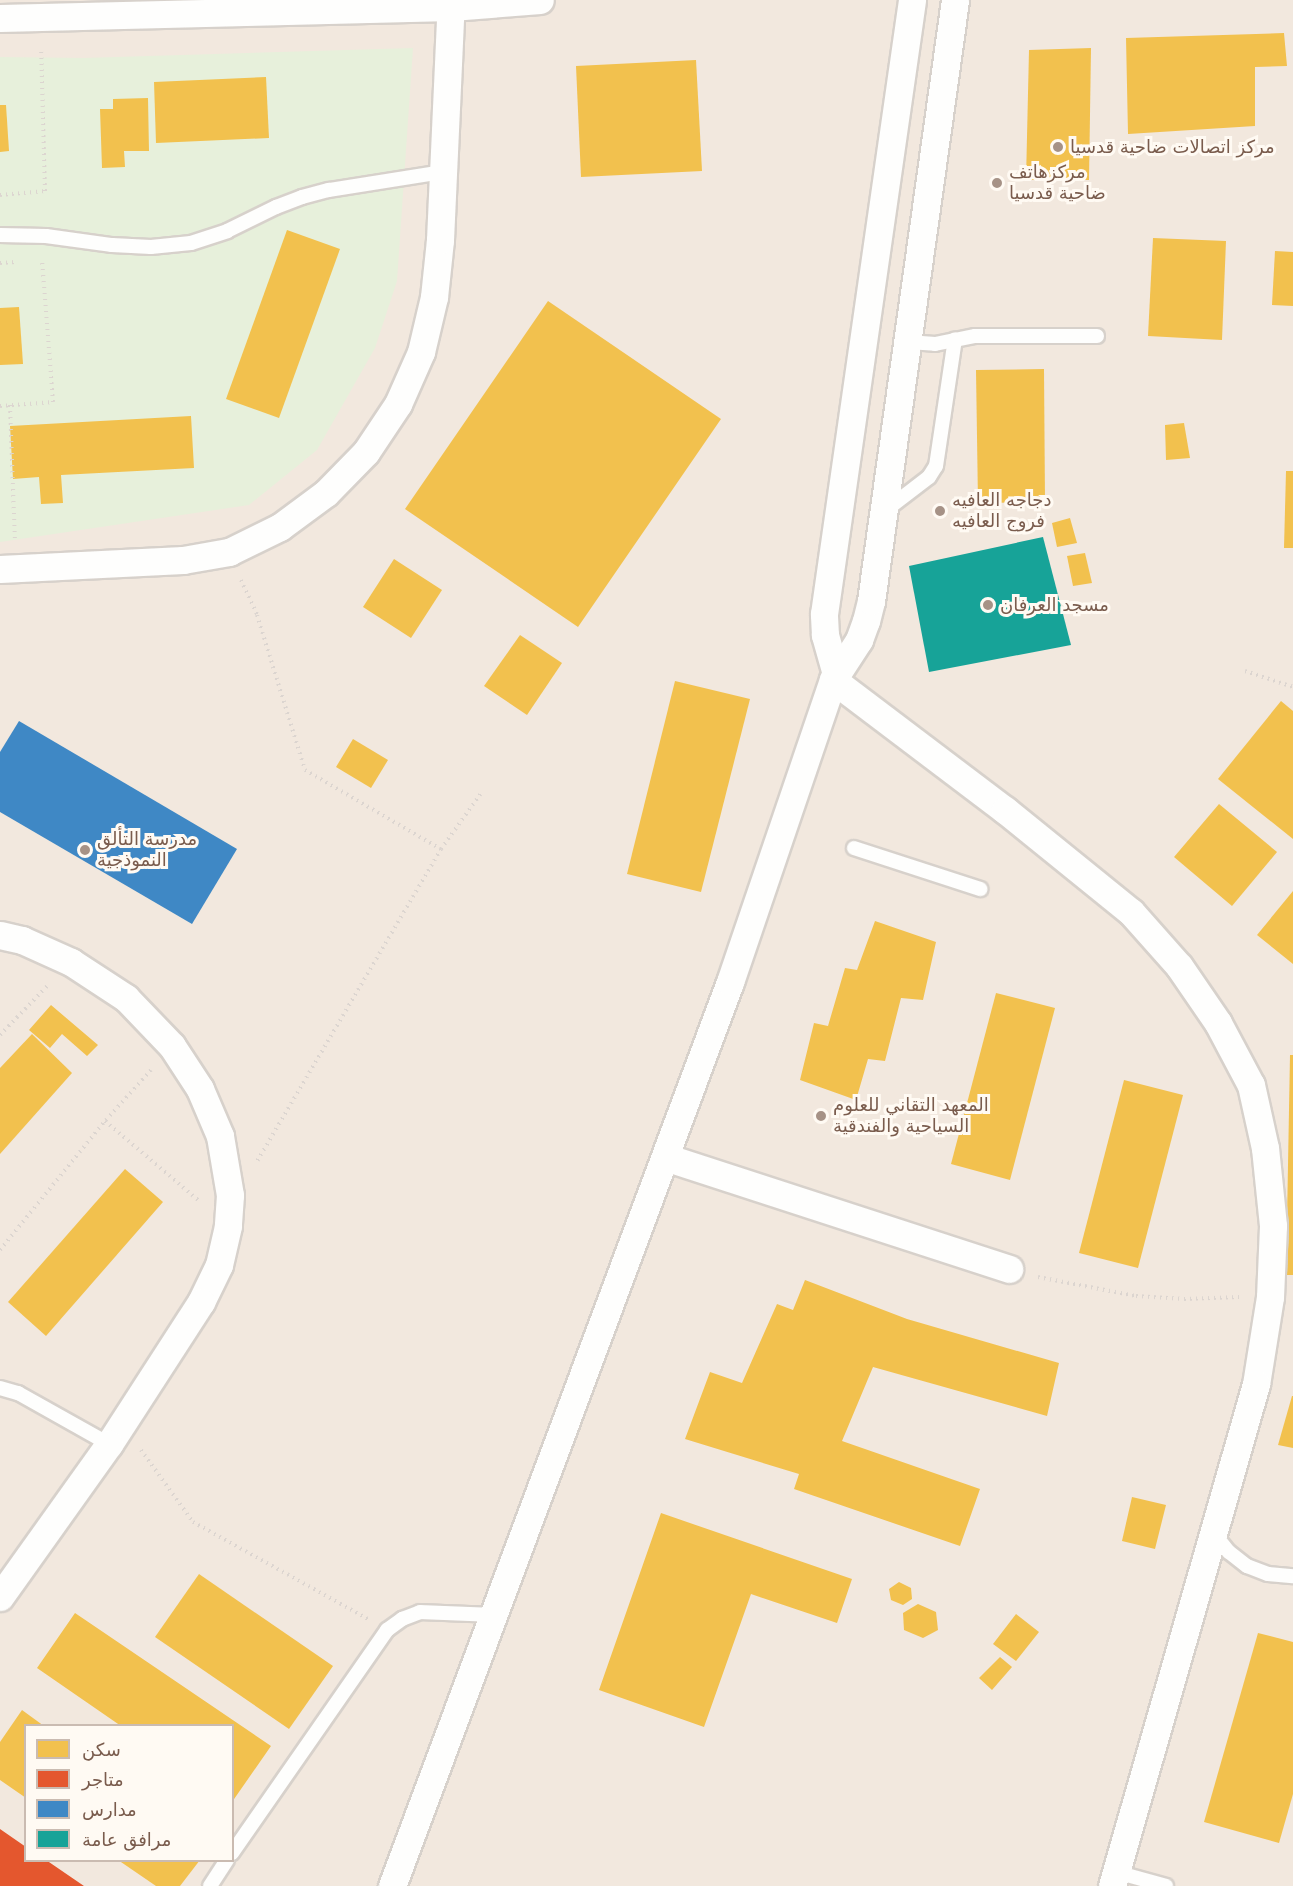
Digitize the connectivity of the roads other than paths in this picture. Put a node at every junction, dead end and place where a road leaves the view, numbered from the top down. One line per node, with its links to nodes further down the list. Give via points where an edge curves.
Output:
1 (540, 0): 4 (street)
2 (912, 0): 14 (street, via 824,614)
3 (955, 0): 11 (street)
4 (451, 3): 5 (street); 7 (street)
5 (40, 9): 6 (street)
6 (0, 18)
7 (443, 172): 8 (lane, via 302,197 190,243 122,246 46,236); 13 (street, via 435,297 421,352 398,404 366,452 326,493 280,527 229,552 183,560)
8 (0, 235)
9 (1097, 336): 10 (lane)
10 (955, 339): 11 (lane, via 935,344); 12 (lane, via 936,466 929,477)
11 (908, 342): 12 (street)
12 (884, 511): 14 (street, via 866,621 859,640)
13 (8, 568)
14 (835, 677): 18 (street); 22 (street, via 1131,912 1179,966 1251,1085 1265,1148 1273,1226 1270,1297 1256,1384)
15 (854, 848): 16 (lane)
16 (980, 889)
17 (0, 935): 21 (street, via 22,939 71,962 126,998 172,1046 200,1089 219,1136 230,1195 219,1266 201,1302)
18 (665, 1157): 19 (street); 25 (street)
19 (1009, 1269)
20 (0, 1388): 21 (lane, via 18,1393)
21 (109, 1444): 24 (street)
22 (1215, 1535): 23 (lane, via 1228,1552 1247,1566 1268,1574); 28 (street)
23 (1293, 1576)
24 (0, 1597)
25 (494, 1615): 26 (lane, via 420,1612 387,1630); 30 (street)
26 (234, 1850)
27 (227, 1862): 29 (lane)
28 (1114, 1879): 31 (lane)
29 (210, 1886)
30 (392, 1886)
31 (1166, 1886)

